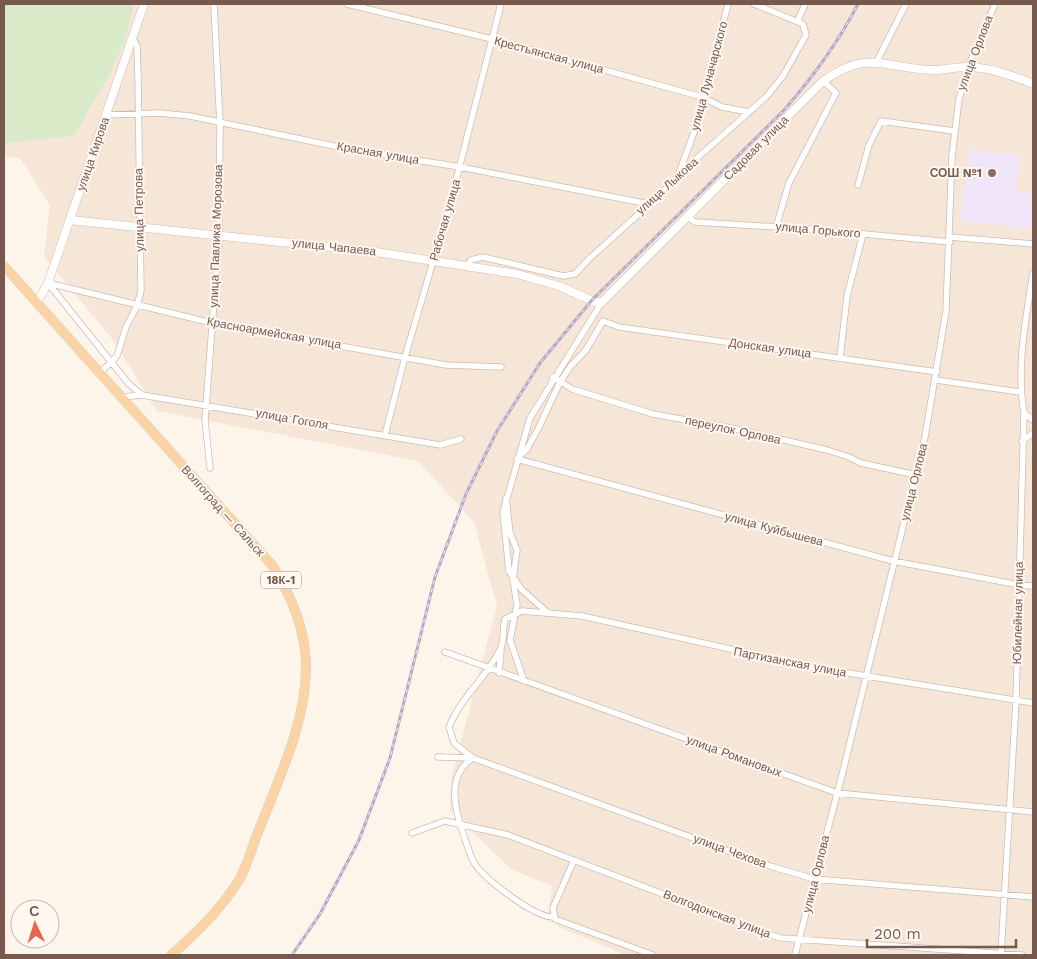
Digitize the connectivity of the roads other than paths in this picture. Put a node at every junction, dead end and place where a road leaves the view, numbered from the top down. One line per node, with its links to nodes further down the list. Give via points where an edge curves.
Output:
1 (144, 4): 11 (street, улица Кирова)
2 (214, 4): 21 (street, улица Павлика Морозова)
3 (346, 4): 12 (street, Крестьянская улица)
4 (501, 4): 12 (street, Рабочая улица)
5 (728, 4): 17 (street, улица Луначарского)
6 (754, 4): 10 (street)
7 (805, 4): 10 (street)
8 (906, 4): 13 (street)
9 (994, 4): 14 (street, улица Орлова)
10 (798, 20): 18 (street, улица Лыкова, via 803,24 806,36 783,76)
11 (132, 37): 19 (street, улица Петрова, via 138,56); 20 (street, улица Кирова)
12 (492, 39): 17 (street, Крестьянская улица); 23 (street, Рабочая улица)
13 (877, 61): 14 (street, Садовая улица, via 932,70); 15 (street, Садовая улица, via 850,65)
14 (968, 67): 16 (street, Садовая улица); 22 (street, улица Орлова, via 958,99)
15 (823, 81): 27 (street, Садовая улица); 29 (street, via 836,93 789,183)
16 (1033, 84)
17 (702, 97): 18 (street, Крестьянская улица, via 722,107); 24 (street, улица Луначарского, via 696,126)
18 (749, 112): 24 (street, улица Лыкова)
19 (139, 113): 20 (street, Красная улица); 21 (street, Красная улица, via 190,116); 30 (street, улица Петрова)
20 (106, 115): 28 (street, улица Кирова)
21 (220, 124): 23 (street, Красная улица); 32 (street, улица Павлика Морозова)
22 (954, 131): 25 (street, via 881,121 869,145); 33 (street, улица Орлова)
23 (460, 167): 26 (street, Красная улица); 35 (street, Рабочая улица)
24 (678, 175): 26 (street, улица Лыкова)
25 (858, 185)
26 (649, 204): 37 (street, улица Лыкова, via 575,274 564,276 484,256 471,260)
27 (688, 217): 29 (street, улица Горького, via 695,222); 40 (street, Садовая улица)
28 (70, 220): 30 (street, улица Чапаева); 39 (street, улица Кирова)
29 (776, 227): 31 (street, улица Горького)
30 (139, 228): 32 (street, улица Чапаева); 42 (street, улица Петрова, via 141,291)
31 (863, 234): 33 (street, улица Горького); 45 (street, via 847,296)
32 (218, 235): 35 (street, улица Чапаева); 43 (street, улица Павлика Морозова)
33 (950, 239): 34 (street, улица Горького); 48 (street, улица Орлова)
34 (1033, 244)
35 (434, 261): 37 (street, улица Чапаева); 44 (street, Рабочая улица)
36 (4, 266): 41 (main road, Волгоград — Сальск / 18К-1)
37 (467, 266): 40 (street, улица Чапаева, via 536,279)
38 (1033, 273): 53 (street, Юбилейная улица)
39 (48, 283): 41 (street, улица Кирова); 42 (street, Красноармейская улица); 46 (street)
40 (602, 302): 50 (street, Садовая улица)
41 (36, 303): 49 (main road, Волгоград — Сальск / 18К-1)
42 (137, 306): 43 (street, Красноармейская улица); 46 (street, улица Петрова)
43 (212, 323): 44 (street, Красноармейская улица); 56 (street, улица Павлика Морозова)
44 (405, 357): 47 (street, Красноармейская улица, via 446,365); 60 (street, Рабочая улица)
45 (840, 358): 48 (street, Донская улица); 52 (street, Донская улица, via 618,327 603,321 586,350)
46 (112, 362): 49 (street, улица Петрова); 54 (street)
47 (502, 367)
48 (938, 372): 51 (street, улица Орлова)
49 (100, 373): 55 (main road, Волгоград — Сальск / 18К-1)
50 (554, 377): 52 (street, переулок Орлова); 63 (street, Садовая улица, via 530,418)
51 (936, 380): 53 (street); 65 (street, улица Орлова)
52 (560, 382): 63 (street, via 540,427); 65 (street, переулок Орлова, via 572,389 653,414 745,431)
53 (1020, 392): 57 (street, Юбилейная улица)
54 (142, 395): 55 (street, улица Гоголя); 56 (street, улица Гоголя)
55 (121, 397): 96 (main road, Волгоград — Сальск / 18К-1, via 272,565 296,611 306,662 298,720 240,879 200,930)
56 (206, 404): 60 (street, улица Гоголя); 64 (street, улица Павлика Морозова, via 205,431)
57 (1024, 413): 58 (street); 62 (street, Юбилейная улица)
58 (1033, 420)
59 (1033, 433): 62 (street)
60 (386, 435): 61 (street, улица Гоголя, via 440,445)
61 (461, 439)
62 (1022, 441): 69 (street, Юбилейная улица)
63 (517, 459): 66 (street, Садовая улица); 67 (street, улица Куйбышева)
64 (210, 468)
65 (916, 475): 67 (street, улица Орлова)
66 (506, 496): 68 (street, via 503,526 509,572); 68 (street, via 510,533 517,550)
67 (893, 561): 69 (street, улица Куйбышева); 77 (street, улица Орлова)
68 (513, 579): 71 (street, via 517,597); 72 (street)
69 (1019, 586): 70 (street, улица Куйбышева); 79 (street, Юбилейная улица)
70 (1033, 586)
71 (515, 612): 72 (street, Партизанская улица); 73 (street, via 505,619); 78 (street, via 510,640)
72 (547, 612): 77 (street, Партизанская улица, via 582,616 754,655)
73 (502, 647): 75 (street); 76 (street)
74 (445, 652): 75 (street, улица Романовых)
75 (489, 669): 76 (street, улица Романовых); 82 (street, via 459,707 449,727 454,743)
76 (500, 673): 78 (street, улица Романовых)
77 (866, 676): 79 (street, Партизанская улица); 83 (street, улица Орлова)
78 (524, 681): 83 (street, улица Романовых)
79 (1016, 701): 80 (street, Партизанская улица); 84 (street, Юбилейная улица)
80 (1033, 704)
81 (438, 757): 82 (street, улица Чехова)
82 (473, 758): 86 (street, via 463,766 457,779 454,798); 89 (street, улица Чехова)
83 (837, 793): 84 (street, улица Романовых); 89 (street, улица Орлова)
84 (1009, 808): 85 (street, улица Романовых); 90 (street, Юбилейная улица)
85 (1033, 812)
86 (456, 822): 87 (street, via 438,822); 88 (street, Волгодонская улица, via 508,835); 92 (street, via 473,861 482,872 536,914)
87 (412, 833)
88 (574, 860): 92 (street, via 553,908); 93 (street, Волгодонская улица, via 768,934)
89 (814, 879): 90 (street, улица Чехова); 93 (street, улица Орлова)
90 (1005, 895): 91 (street, улица Чехова); 95 (street, Юбилейная улица)
91 (1033, 897)
92 (554, 918): 97 (street)
93 (799, 939): 94 (street, Волгодонская улица); 98 (street, улица Орлова)
94 (971, 953): 95 (street, Волгодонская улица)
95 (1002, 954): 99 (street, Волгодонская улица)
96 (171, 955)
97 (653, 955)
98 (795, 955)
99 (1022, 955)

